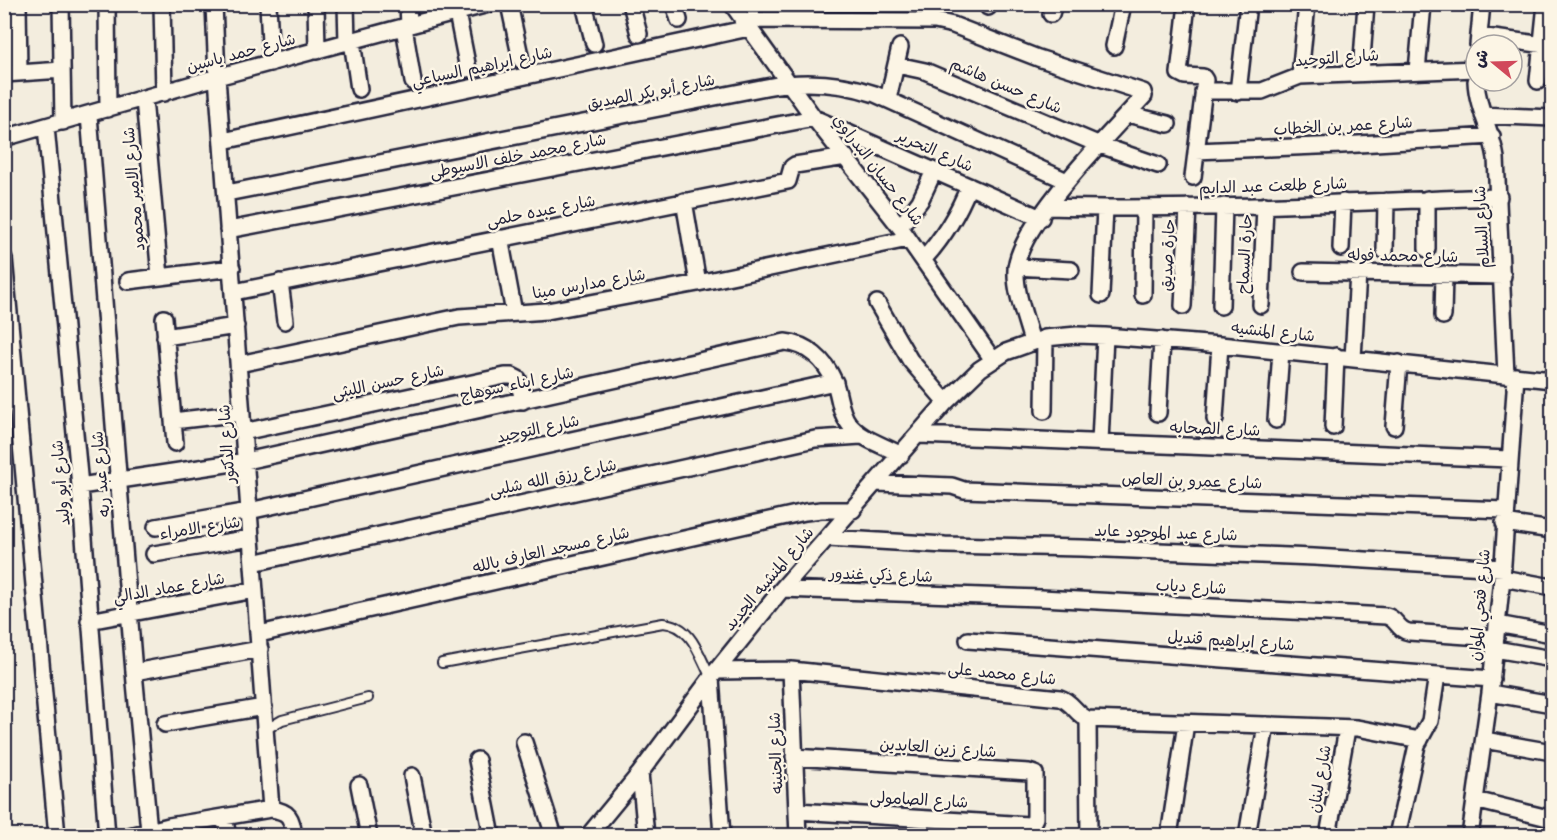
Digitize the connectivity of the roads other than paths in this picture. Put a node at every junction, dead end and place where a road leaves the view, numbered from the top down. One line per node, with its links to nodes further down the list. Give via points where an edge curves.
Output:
1 (18, 4): 44 (street)
2 (61, 4): 41 (street)
3 (107, 4): 58 (street)
4 (162, 4): 54 (street)
5 (214, 4): 47 (street, شارع الدكتور)
6 (268, 4): 38 (street)
7 (316, 4): 36 (street)
8 (346, 4): 30 (street)
9 (408, 4): 27 (street)
10 (488, 4): 24 (street, شارع حمد ياسين)
11 (509, 4): 37 (street)
12 (584, 4): 31 (street)
13 (631, 4): 29 (street)
14 (674, 4): 25 (street)
15 (732, 4): 26 (street, شارع حسان البدراوي)
16 (1122, 4): 34 (street)
17 (1187, 4): 51 (street, شارع التوحيد, via 1179,73)
18 (1248, 4): 53 (street)
19 (1307, 4): 46 (street)
20 (1366, 4): 45 (street)
21 (1424, 4): 43 (street)
22 (1482, 4): 28 (street)
23 (1546, 4): 33 (street)
24 (467, 9): 27 (street, شارع حمد ياسين); 40 (street)
25 (679, 20)
26 (746, 24): 50 (street, شارع حسان البدراوي); 59 (street, شارع ابراهيم السباعي, via 935,21 1143,92 1144,96); 69 (street, شارع ابراهيم السباعي)
27 (407, 26): 30 (street, شارع حمد ياسين); 49 (street)
28 (1480, 33)
29 (639, 34)
30 (350, 42): 36 (street, شارع حمد ياسين); 52 (street)
31 (594, 44)
32 (1524, 44): 33 (street)
33 (1547, 45): 48 (street)
34 (1114, 46)
35 (900, 47): 39 (street)
36 (317, 51): 38 (street, شارع حمد ياسين)
37 (521, 60)
38 (271, 63): 47 (street, شارع حمد ياسين)
39 (897, 65): 57 (street); 70 (street, شارع حسن هاشم, via 925,71)
40 (468, 69)
41 (62, 70): 44 (street); 64 (street)
42 (1464, 70): 43 (street, شارع التوحيد)
43 (1417, 71): 45 (street, شارع التوحيد)
44 (12, 74)
45 (1361, 74): 46 (street, شارع التوحيد)
46 (1300, 76): 53 (street, شارع التوحيد, via 1262,91)
47 (217, 77): 54 (street, شارع حمد ياسين); 69 (street, شارع الدكتور)
48 (1538, 81)
49 (413, 82)
50 (789, 84): 57 (street, شارع أبو بكر الصديق, via 845,86); 62 (street, شارع حسان البدراوي); 78 (street, شارع أبو بكر الصديق)
51 (1204, 85): 53 (street, شارع التوحيد); 71 (street)
52 (359, 89)
53 (1238, 92)
54 (164, 93): 56 (street, شارع حمد ياسين)
55 (1478, 93): 61 (street, شارع السلام)
56 (144, 99): 58 (street, شارع حمد ياسين); 105 (street, شارع الامير محمود)
57 (888, 99): 76 (street, شارع أبو بكر الصديق)
58 (108, 109): 60 (street, شارع حمد ياسين)
59 (1128, 114): 65 (street); 70 (street)
60 (89, 115): 64 (street, شارع حمد ياسين); 153 (street, شارع عبد ربه)
61 (1483, 116): 63 (street); 68 (street, شارع السلام)
62 (814, 118): 72 (street, شارع حسان البدراوي); 74 (street, شارع التحرير); 90 (street, شارع محمد خلف الاسيوطى)
63 (1552, 118)
64 (63, 122): 66 (street, شارع حمد ياسين)
65 (1168, 124)
66 (46, 127): 67 (street, شارع حمد ياسين); 155 (street, شارع أبو وليد)
67 (5, 136)
68 (1492, 136): 71 (street, شارع عمر بن الخطاب); 79 (street, شارع السلام)
69 (223, 141): 78 (street, شارع الدكتور)
70 (1100, 145): 73 (street, شارع حسن هاشم); 76 (street)
71 (1196, 151): 75 (street)
72 (846, 157): 81 (street, شارع عبده حلمى, via 795,165 788,180); 91 (street, شارع حسان البدراوي)
73 (1158, 165)
74 (934, 171): 77 (street, شارع التحرير); 91 (street)
75 (1193, 177)
76 (1067, 181): 89 (street)
77 (969, 186): 89 (street, شارع التحرير); 97 (street, via 950,226)
78 (226, 193): 90 (street, شارع الدكتور)
79 (1499, 197): 80 (street, شارع طلعت عبد الدايم); 104 (street, شارع السلام)
80 (1427, 200): 82 (street, شارع طلعت عبد الدايم); 94 (street)
81 (684, 201): 92 (street, شارع عبده حلمى); 108 (street)
82 (1386, 201): 83 (street, شارع طلعت عبد الدايم); 95 (street)
83 (1343, 202): 84 (street, شارع طلعت عبد الدايم); 93 (street)
84 (1265, 205): 85 (street, شارع طلعت عبد الدايم); 113 (street, حارة السماح)
85 (1224, 206): 86 (street, شارع طلعت عبد الدايم); 115 (street)
86 (1188, 207): 88 (street, شارع طلعت عبد الدايم); 114 (street, حارة صديق)
87 (1105, 208): 88 (street, شارع طلعت عبد الدايم); 89 (street, شارع طلعت عبد الدايم); 110 (street)
88 (1144, 208): 111 (street)
89 (1044, 212): 98 (street, via 1023,243)
90 (228, 230): 99 (street, شارع الدكتور)
91 (904, 233): 97 (street, شارع حسان البدراوي); 108 (street, شارع مدارس مينا)
92 (500, 238): 107 (street, شارع عبده حلمى); 116 (street)
93 (1341, 248)
94 (1427, 249)
95 (1385, 251)
96 (4, 258): 209 (street)
97 (923, 260): 129 (street, شارع حسان البدراوي)
98 (1016, 267): 100 (street); 123 (street, via 1016,280)
99 (232, 268): 105 (street); 109 (street, شارع الدكتور)
100 (1071, 270)
101 (1304, 272): 102 (street, شارع محمد فوله)
102 (1358, 273): 103 (street, شارع محمد فوله); 128 (street)
103 (1444, 274): 104 (street, شارع محمد فوله); 117 (street)
104 (1503, 276): 132 (street, شارع السلام)
105 (160, 277): 106 (street)
106 (128, 280)
107 (280, 282): 109 (street, شارع عبده حلمى); 119 (street)
108 (698, 283): 116 (street, شارع مدارس مينا, via 547,311)
109 (234, 292): 120 (street, شارع الدكتور)
110 (1101, 295)
111 (1143, 296)
112 (877, 303): 136 (street, via 910,360)
113 (1261, 305)
114 (1183, 306)
115 (1221, 306)
116 (514, 313): 131 (street, شارع مدارس مينا, via 459,318)
117 (1443, 316)
118 (164, 318): 122 (street)
119 (285, 321)
120 (236, 326): 122 (street); 131 (street, شارع الدكتور)
121 (1105, 336): 123 (street, شارع المنشيه); 124 (street, شارع المنشيه); 149 (street)
122 (165, 337): 142 (street)
123 (1039, 340): 129 (street, شارع المنشيه); 137 (street)
124 (1162, 340): 125 (street, شارع المنشيه); 139 (street)
125 (1220, 345): 126 (street, شارع المنشيه); 140 (street)
126 (1281, 351): 127 (street, شارع المنشيه); 141 (street)
127 (1336, 356): 128 (street, شارع المنشيه); 144 (street)
128 (1353, 358): 130 (street, شارع المنشيه)
129 (993, 360): 136 (street, شارع المنشيه الجديد)
130 (1399, 363): 132 (street, شارع المنشيه); 143 (street)
131 (240, 364): 138 (street, شارع الدكتور)
132 (1511, 375): 133 (street, شارع المنشيه); 151 (street, شارع فتحي الموان)
133 (1552, 380)
134 (835, 382): 135 (street, شارع ابناء سوهاج, via 814,354 796,343 785,342); 147 (street, via 848,423); 157 (street, شارع التوحيد)
135 (523, 401): 145 (street, شارع حسن الليثى, via 518,379 505,376); 152 (street, شارع ابناء سوهاج)
136 (946, 402): 146 (street, شارع المنشيه الجديد)
137 (1044, 411)
138 (242, 413): 142 (street); 145 (street, شارع الدكتور)
139 (1158, 413)
140 (1215, 419)
141 (1276, 420)
142 (173, 421): 148 (street)
143 (1394, 426)
144 (1333, 427)
145 (243, 432): 152 (street, شارع الدكتور)
146 (919, 435): 149 (street, شارع الصحابه); 150 (street, شارع المنشيه الجديد)
147 (861, 436): 150 (street); 164 (street, شارع رزق الله شلبى, via 815,439)
148 (175, 442)
149 (1100, 442): 151 (street, شارع الصحابه)
150 (901, 455): 154 (street, شارع المنشيه الجديد)
151 (1509, 459): 158 (street, شارع فتحي الموان)
152 (246, 461): 153 (street, شارع ابناء سوهاج); 157 (street, شارع الدكتور)
153 (120, 481): 155 (street, شارع ابناء سوهاج); 170 (street, شارع عبد ربه)
154 (877, 483): 156 (street, شارع المنشيه الجديد); 158 (street, شارع عمرو بن العاص)
155 (80, 486): 171 (street, شارع أبو وليد)
156 (853, 510): 162 (street, شارع المنشيه الجديد); 175 (street, شارع مسجد العارف بالله, via 805,512)
157 (249, 511): 159 (street, شارع التوحيد); 161 (street, شارع الدكتور)
158 (1505, 517): 160 (street, شارع عمرو بن العاص); 165 (street, شارع فتحي الموان)
159 (156, 527)
160 (1552, 530)
161 (251, 538): 163 (street, شارع الامراء); 164 (street, شارع الدكتور)
162 (828, 538): 165 (street, شارع عبد الموجود عابد, via 1093,548); 167 (street, شارع المنشيه الجديد)
163 (154, 554)
164 (254, 563): 168 (street, شارع الدكتور)
165 (1502, 573): 166 (street, شارع عبد الموجود عابد); 173 (street, شارع فتحي الموان)
166 (1552, 587)
167 (782, 589): 169 (street, شارع ذكي غندور); 180 (street, شارع المنشيه الجديد)
168 (255, 591): 170 (street, شارع عماد الدالي); 175 (street, شارع الدكتور)
169 (979, 596): 173 (street, شارع دياب, via 1386,616 1409,632)
170 (130, 613): 171 (street, شارع عماد الدالي); 179 (street, شارع عبد ربه)
171 (89, 621): 210 (street, شارع أبو وليد)
172 (1552, 634): 173 (street)
173 (1496, 637): 176 (street); 182 (street, شارع فتحي الموان)
174 (968, 640): 181 (street, شارع ابراهيم قنديل)
175 (259, 641): 179 (street, شارع مسجد العارف بالله); 185 (street, شارع الدكتور)
176 (1552, 659)
177 (442, 663): 180 (lane, via 663,622 679,626 689,635)
178 (791, 670): 180 (street, شارع محمد على); 186 (street, شارع محمد على, via 1060,698); 196 (street, شارع الجنينه)
179 (134, 672): 207 (street, شارع عبد ربه)
180 (713, 675): 198 (street, شارع المنشيه الجديد); 220 (street)
181 (1437, 675): 182 (street, شارع ابراهيم قنديل); 192 (street, via 1430,721)
182 (1491, 686): 184 (street, شارع ابراهيم قنديل); 193 (street, شارع فتحي الموان)
183 (368, 698): 191 (lane, via 282,720)
184 (1552, 704)
185 (264, 707): 188 (street); 191 (street, شارع الدكتور)
186 (1088, 719): 187 (street); 222 (street)
187 (1186, 723): 189 (street); 223 (street)
188 (165, 724)
189 (1266, 725): 190 (street); 224 (street)
190 (1347, 729): 192 (street, via 1370,729); 225 (street, شارع لبنان)
191 (266, 730): 202 (street, شارع الدكتور)
192 (1420, 740): 226 (street)
193 (1484, 740): 195 (street); 201 (street, شارع فتحي الموان)
194 (524, 741): 217 (street)
195 (1552, 752)
196 (794, 757): 203 (street, شارع الجنينه); 205 (street, شارع زين العابدين, via 1033,772)
197 (477, 760): 216 (street)
198 (640, 774): 218 (street, شارع المنشيه الجديد); 219 (street)
199 (412, 776): 215 (street)
200 (359, 785): 214 (street)
201 (1475, 800): 206 (street); 227 (street, شارع فتحي الموان)
202 (272, 809): 204 (street); 213 (street, via 291,817)
203 (797, 811): 205 (street, شارع الصامولى, via 1026,825); 221 (street, شارع الجنينه)
204 (224, 817): 208 (street); 212 (street)
205 (1035, 818)
206 (1552, 819)
207 (149, 831): 208 (street); 211 (street)
208 (170, 831)
209 (57, 836)
210 (107, 836)
211 (129, 836)
212 (228, 836)
213 (294, 836)
214 (369, 836)
215 (424, 836)
216 (492, 836)
217 (554, 836)
218 (588, 836)
219 (646, 836)
220 (722, 836)
221 (798, 836)
222 (1089, 836)
223 (1169, 836)
224 (1247, 836)
225 (1328, 836)
226 (1397, 836)
227 (1470, 836)

